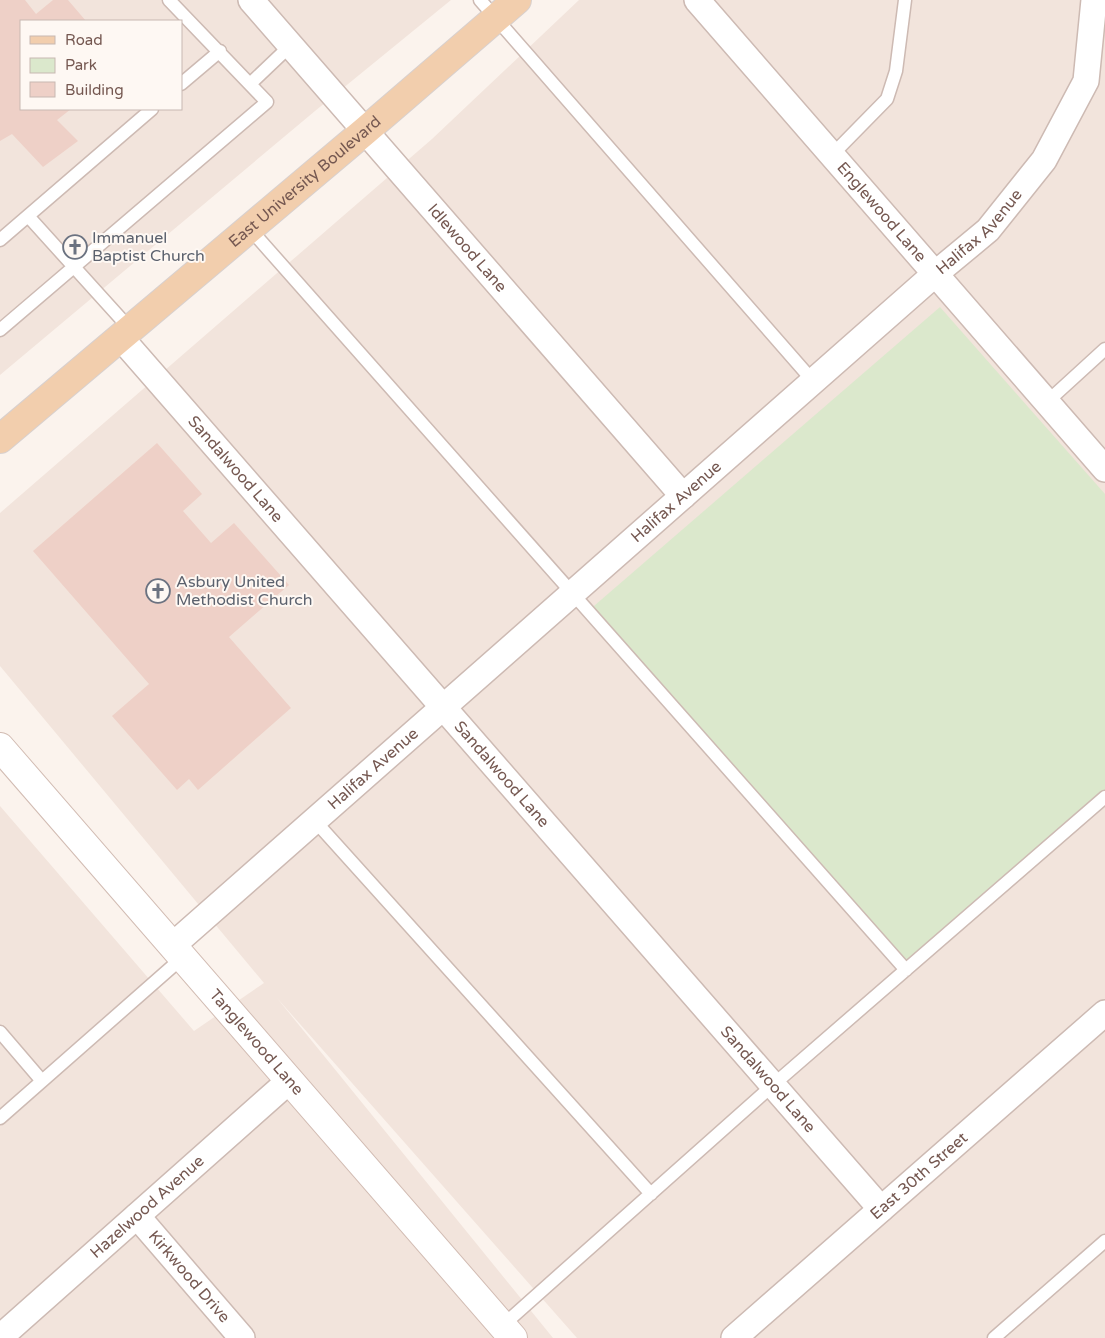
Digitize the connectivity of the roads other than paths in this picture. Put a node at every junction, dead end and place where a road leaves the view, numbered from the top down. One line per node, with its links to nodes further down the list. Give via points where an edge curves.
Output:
1 (169, 0): 9 (lane)
2 (251, 0): 8 (street, Idlewood Lane)
3 (517, 0): 7 (main road, East University Boulevard)
4 (697, 0): 14 (street, Englewood Lane)
5 (906, 0): 14 (lane, via 896,71 887,99)
6 (1094, 0): 19 (street, Halifax Avenue, via 1086,81 1044,160 988,230)
7 (488, 9): 13 (main road, East University Boulevard); 23 (lane)
8 (292, 45): 11 (lane); 13 (street, Idlewood Lane)
9 (220, 51): 10 (lane); 11 (lane)
10 (182, 83)
11 (250, 84): 18 (lane, via 267,102)
12 (151, 110): 15 (lane)
13 (365, 131): 16 (main road, East University Boulevard); 27 (street, Idlewood Lane)
14 (832, 155): 19 (street, Englewood Lane)
15 (28, 216): 17 (lane); 18 (lane)
16 (250, 229): 21 (main road, East University Boulevard); 28 (lane)
17 (0, 240)
18 (73, 267): 20 (lane); 21 (lane)
19 (935, 274): 23 (street, Halifax Avenue); 24 (street, Englewood Lane)
20 (0, 330)
21 (126, 334): 25 (main road, East University Boulevard); 29 (street, Sandalwood Lane)
22 (1105, 349): 24 (lane)
23 (813, 381): 27 (street, Halifax Avenue)
24 (1047, 402): 26 (street, Englewood Lane)
25 (0, 439)
26 (1105, 469)
27 (683, 496): 28 (street, Halifax Avenue)
28 (572, 594): 29 (street, Halifax Avenue); 34 (lane)
29 (443, 707): 32 (street, Halifax Avenue); 39 (street, Sandalwood Lane)
30 (0, 747): 33 (main road, Tanglewood Lane)
31 (1105, 797): 34 (lane)
32 (315, 820): 33 (street, Halifax Avenue); 41 (lane)
33 (177, 952): 37 (lane); 38 (main road, Tanglewood Lane)
34 (906, 970): 39 (lane)
35 (1105, 1013): 42 (street, East 30th Street)
36 (0, 1032): 37 (lane)
37 (42, 1081): 40 (lane)
38 (289, 1081): 43 (street, Hazelwood Avenue); 45 (main road, Tanglewood Lane)
39 (773, 1085): 41 (lane); 42 (street, Sandalwood Lane)
40 (0, 1118)
41 (651, 1194): 45 (lane)
42 (881, 1209): 48 (street, East 30th Street)
43 (137, 1216): 46 (street, Hazelwood Avenue); 47 (street, Kirkwood Drive)
44 (1105, 1241): 49 (lane)
45 (508, 1332)
46 (7, 1336)
47 (242, 1338)
48 (734, 1338)
49 (994, 1338)

